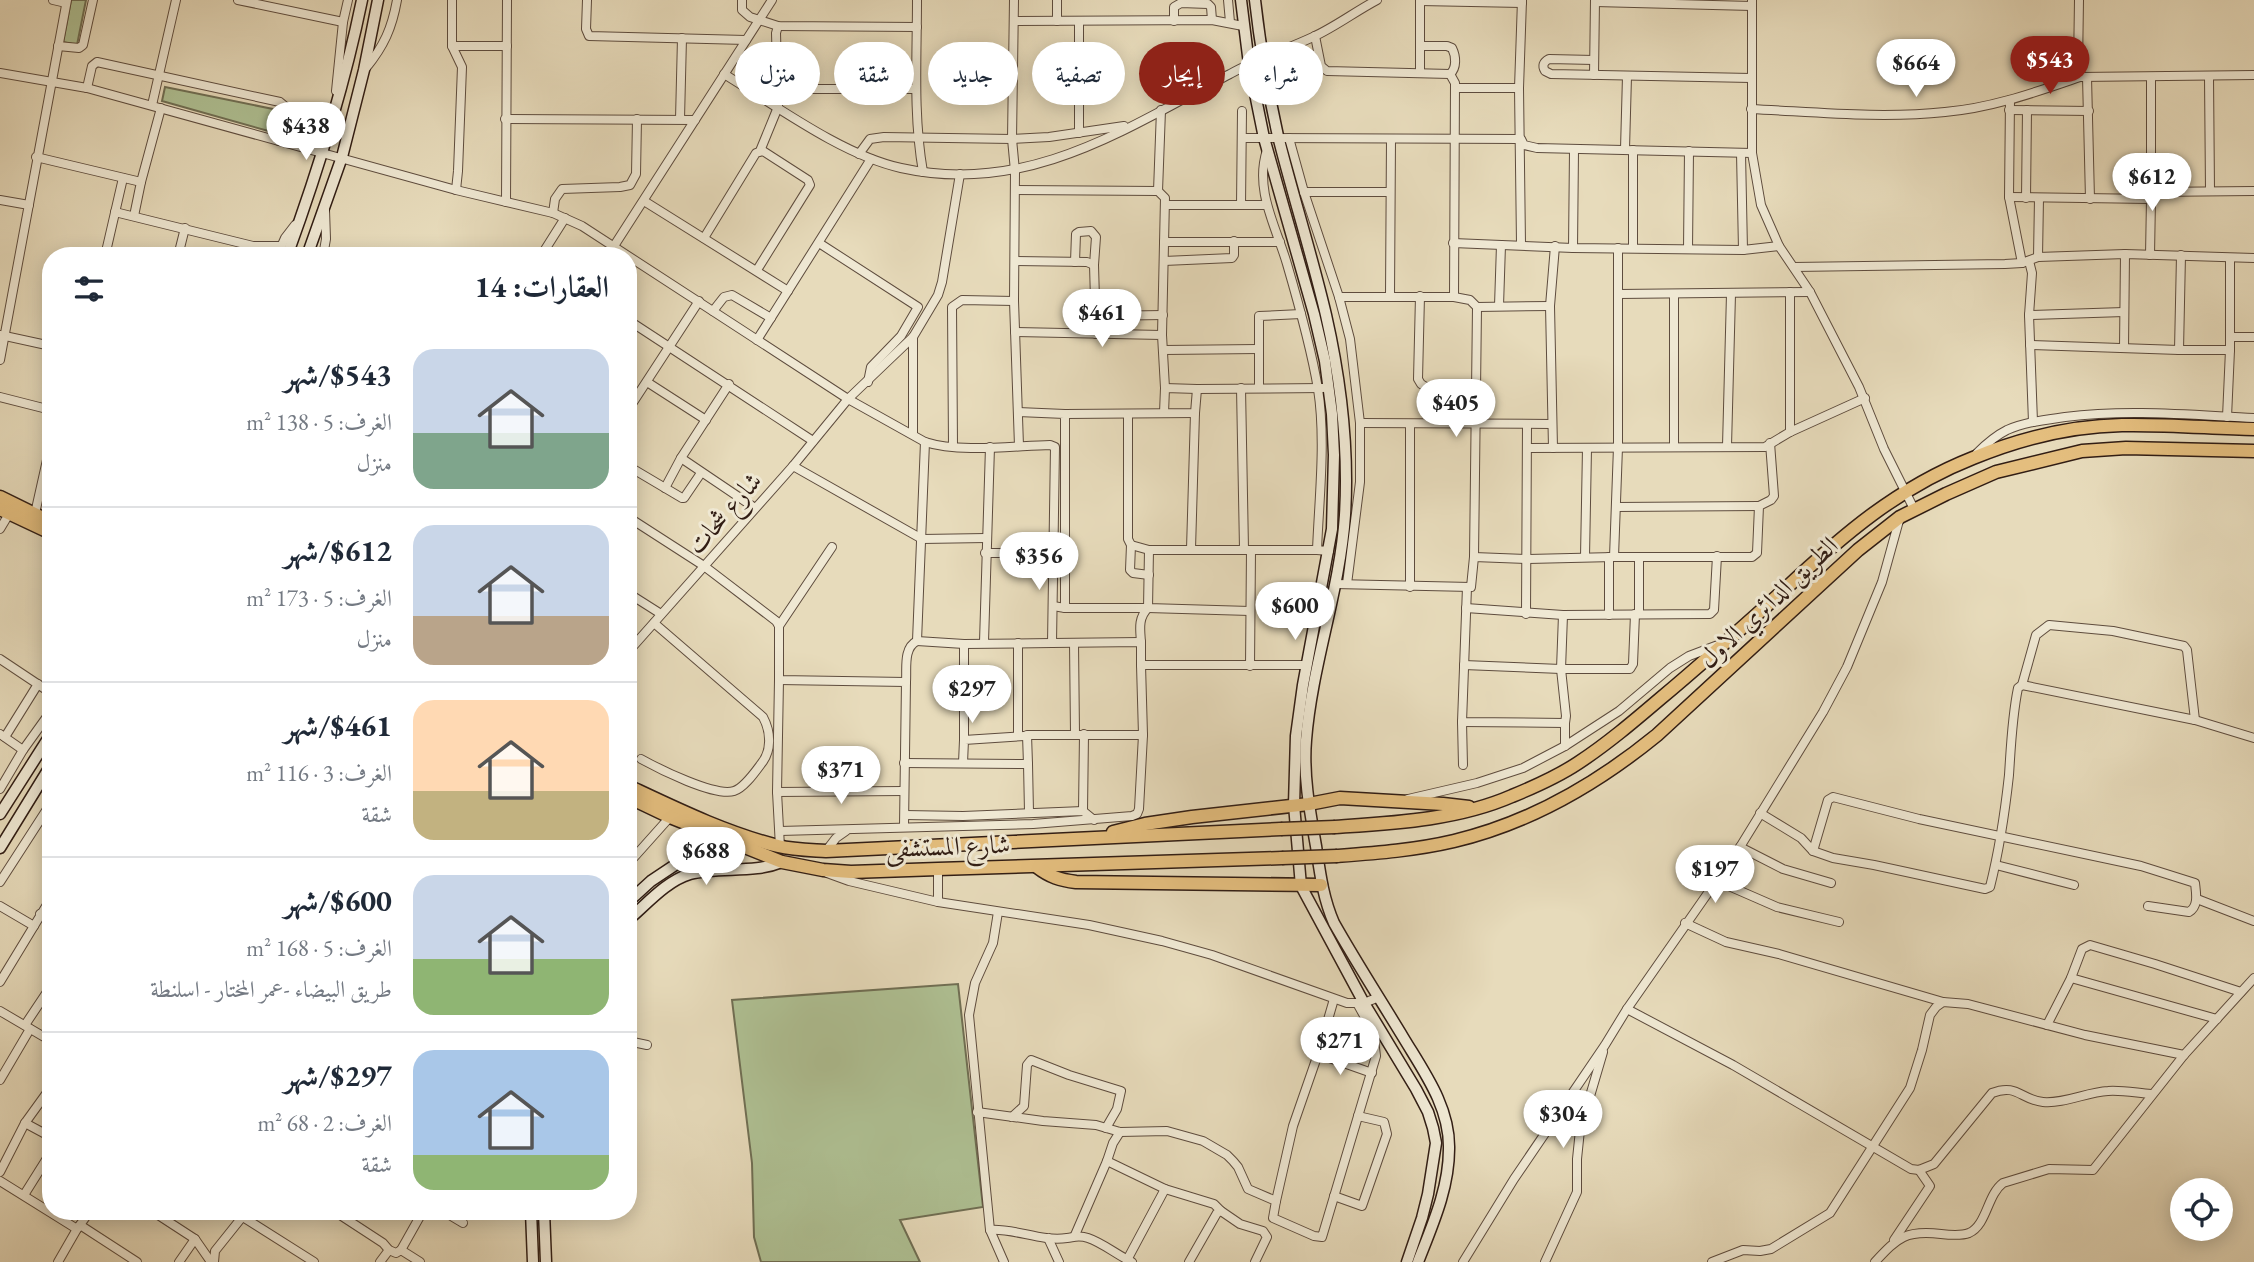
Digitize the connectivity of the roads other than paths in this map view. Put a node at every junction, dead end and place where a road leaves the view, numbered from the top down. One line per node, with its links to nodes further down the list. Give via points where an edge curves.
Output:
1 (53, 0): 22 (street)
2 (93, 0): 46 (street, via 83,45)
3 (176, 0): 57 (street)
4 (237, 0): 33 (street)
5 (348, 0): 33 (street)
6 (362, 0): 82 (main road)
7 (378, 0): 52 (main road)
8 (397, 0): 52 (street, via 381,49)
9 (452, 0): 47 (street)
10 (507, 0): 48 (street)
11 (587, 0): 40 (street, via 589,37)
12 (742, 0): 28 (street, via 742,10)
13 (772, 0): 28 (street)
14 (917, 0): 38 (street)
15 (1014, 0): 30 (street)
16 (1057, 0): 31 (street)
17 (1228, 0): 35 (street)
18 (1241, 0): 37 (main road)
19 (1377, 0): 26 (street)
20 (1420, 0): 23 (street); 49 (street)
21 (2079, 0): 62 (street)
22 (66, 1): 46 (street)
23 (1522, 1): 68 (street)
24 (1595, 1): 27 (street); 50 (street)
25 (1257, 2): 44 (main road)
26 (1364, 3): 39 (street)
27 (1752, 3): 64 (street)
28 (759, 20): 36 (street); 41 (street)
29 (1212, 20): 32 (street); 32 (street, via 1208,4 1181,3 1174,8); 35 (street)
30 (1014, 21): 31 (street); 93 (street)
31 (1057, 21): 34 (street)
32 (1174, 21): 34 (street)
33 (343, 22): 82 (street)
34 (1079, 22): 88 (street)
35 (1230, 22): 37 (street)
36 (778, 26): 38 (street); 42 (street)
37 (1243, 26): 43 (main road)
38 (917, 27): 70 (street)
39 (1315, 36): 45 (street); 53 (street, via 1324,70)
40 (682, 38): 41 (street); 85 (street)
41 (746, 40): 55 (street)
42 (778, 42)
43 (1246, 42)
44 (1260, 42)
45 (1300, 42)
46 (58, 46): 65 (street)
47 (452, 46): 48 (street); 115 (street, via 462,66)
48 (507, 46): 83 (street)
49 (1420, 46): 53 (street); 56 (street, via 1452,48 1455,67)
50 (1594, 60): 58 (street); 58 (street, via 1551,59 1543,66 1549,74)
51 (1239, 69): 77 (street)
52 (364, 70): 108 (main road)
53 (1420, 72): 56 (street)
54 (0, 73): 65 (street)
55 (724, 74): 75 (street); 86 (street)
56 (1450, 74): 67 (street)
57 (160, 75): 66 (street, via 97,62); 74 (street); 97 (street, via 283,103 286,111)
58 (1594, 75): 60 (street)
59 (2254, 75): 61 (street)
60 (1627, 76): 64 (street); 100 (street)
61 (2208, 76): 63 (street); 119 (street)
62 (2084, 77): 63 (street); 71 (street); 81 (street)
63 (2151, 77): 122 (street)
64 (1751, 78): 76 (street)
65 (51, 82): 66 (street); 107 (street)
66 (87, 88): 74 (street)
67 (1455, 88): 68 (street); 96 (street)
68 (1519, 88): 95 (street)
69 (820, 89): 70 (street)
70 (915, 89): 92 (street)
71 (2010, 100): 76 (street, via 1922,114); 78 (street)
72 (1257, 105): 90 (main road)
73 (1276, 105): 91 (main road)
74 (156, 107): 97 (street); 114 (street)
75 (778, 107): 101 (street); 104 (street)
76 (1751, 109): 106 (street)
77 (1161, 110): 87 (street); 117 (street)
78 (2010, 110): 79 (street); 123 (street)
79 (2028, 110): 81 (street); 124 (street)
80 (1242, 111): 89 (street)
81 (2089, 111): 127 (street)
82 (334, 117): 103 (main road)
83 (505, 119): 84 (street); 129 (street)
84 (637, 119): 85 (street); 136 (street, via 634,181 627,186 562,189)
85 (680, 120): 86 (street)
86 (695, 120): 128 (street)
87 (1131, 125): 88 (street); 110 (street, via 1074,153)
88 (1079, 133): 93 (street)
89 (1242, 138): 90 (street); 133 (street)
90 (1264, 138): 91 (street); 98 (main road)
91 (1284, 138): 94 (street); 121 (street); 304 (main road, via 1343,410 1346,498)
92 (917, 139): 93 (street); 104 (street, via 870,139); 111 (street)
93 (1012, 139): 110 (street)
94 (1391, 139): 96 (street); 118 (street)
95 (1521, 139): 96 (street); 99 (street, via 1528,147); 146 (street)
96 (1454, 140): 145 (street)
97 (279, 141): 103 (street)
98 (1267, 150): 134 (street, via 1262,164); 223 (main road, via 1314,314)
99 (1574, 150): 100 (street); 158 (street)
100 (1629, 150): 102 (street); 160 (street)
101 (760, 151): 140 (street); 176 (street, via 810,185)
102 (1689, 151): 105 (street); 161 (street)
103 (324, 152): 108 (street); 154 (main road)
104 (859, 153): 109 (street)
105 (1741, 153): 106 (street); 162 (street)
106 (1752, 153): 150 (street, via 1761,205)
107 (36, 157): 113 (street); 130 (street)
108 (342, 157): 115 (street); 131 (main road)
109 (871, 159): 111 (street); 144 (street)
110 (1015, 171): 112 (street); 116 (street)
111 (923, 172): 112 (street)
112 (960, 174): 204 (street, via 942,282)
113 (123, 178): 114 (street); 135 (street)
114 (141, 182): 137 (street)
115 (456, 190): 129 (street)
116 (1015, 190): 117 (street); 170 (street)
117 (1158, 191): 132 (street)
118 (1390, 191): 121 (street); 185 (street)
119 (2210, 191): 120 (street); 122 (street)
120 (2254, 191)
121 (1304, 192): 184 (street)
122 (2151, 196): 127 (street); 164 (street)
123 (2009, 197): 124 (street); 173 (street)
124 (2026, 198): 125 (street)
125 (2039, 198): 127 (street); 166 (street)
126 (0, 200): 130 (street)
127 (2091, 200)
128 (644, 201): 140 (street); 148 (street)
129 (506, 202): 136 (street)
130 (29, 205): 202 (street)
131 (324, 205): 155 (main road); 156 (street)
132 (1165, 205): 133 (street); 142 (street)
133 (1241, 205): 134 (street)
134 (1266, 205): 143 (street)
135 (115, 212): 137 (street); 151 (street)
136 (552, 214): 138 (street)
137 (134, 216): 139 (street)
138 (565, 218): 148 (street); 157 (street)
139 (185, 229): 152 (street); 153 (street)
140 (704, 238): 176 (street)
141 (1234, 241): 142 (street); 143 (street); 171 (street, via 1233,258)
142 (1164, 242): 171 (street)
143 (1280, 242): 194 (street)
144 (819, 243): 177 (street); 218 (street, via 918,307 901,337 871,367)
145 (1453, 243): 147 (street); 186 (street)
146 (1521, 244): 147 (street); 149 (street)
147 (1501, 245): 189 (street)
148 (614, 246)
149 (1555, 246): 158 (street); 190 (street)
150 (1779, 246): 162 (street); 175 (street)
151 (107, 247)
152 (180, 247)
153 (259, 247)
154 (286, 247)
155 (310, 247)
156 (325, 247)
157 (547, 247)
158 (1573, 248): 159 (street)
159 (1618, 248): 160 (street); 180 (street)
160 (1633, 248): 161 (street)
161 (1688, 249): 162 (street)
162 (1743, 250)
163 (2125, 254): 164 (street); 166 (street); 193 (street)
164 (2150, 255): 165 (street)
165 (2181, 255): 167 (street); 215 (street)
166 (2038, 257): 173 (street)
167 (2230, 258): 168 (street); 205 (street)
168 (2254, 258)
169 (637, 261): 187 (street)
170 (1015, 261): 172 (street); 188 (street)
171 (1164, 261): 195 (street)
172 (1075, 262): 174 (street); 174 (street, via 1076,234 1091,231 1096,237)
173 (2026, 262): 175 (street); 196 (street, via 2032,273)
174 (1094, 265): 197 (street)
175 (1794, 267): 179 (street)
176 (757, 270): 177 (street)
177 (788, 291): 198 (street)
178 (1790, 292): 179 (street); 182 (street); 247 (street)
179 (1810, 292): 228 (street)
180 (1619, 294): 181 (street); 257 (street)
181 (1674, 294): 182 (street); 258 (street)
182 (1731, 294): 255 (street)
183 (1420, 296): 185 (street); 186 (street); 225 (street, via 1418,379 1426,387)
184 (1339, 297): 185 (street); 240 (street, via 1350,339)
185 (1391, 297)
186 (1454, 297): 191 (street, via 1470,300)
187 (699, 301): 192 (street); 210 (street)
188 (1014, 301): 200 (street); 253 (street, via 962,300 952,307)
189 (1499, 306): 190 (street); 191 (street)
190 (1550, 306): 243 (street)
191 (1477, 307): 225 (street)
192 (713, 311): 198 (street, via 723,298 732,295); 207 (street)
193 (2124, 312): 196 (street); 211 (street)
194 (1301, 314): 212 (street, via 1259,316); 223 (street)
195 (1163, 315): 197 (street); 203 (street)
196 (2029, 315): 209 (street)
197 (1096, 316): 201 (street)
198 (771, 318): 207 (street)
199 (637, 326): 210 (street)
200 (1015, 332): 201 (street); 231 (street)
201 (1096, 334): 203 (street)
202 (2, 335): 208 (street); 216 (street)
203 (1163, 335): 213 (street)
204 (914, 337): 218 (street, شارع شحات); 249 (street)
205 (2230, 337): 206 (street); 214 (street)
206 (2254, 337)
207 (757, 340): 229 (street)
208 (42, 344)
209 (2030, 345): 211 (street); 239 (street)
210 (670, 348): 217 (street); 219 (street)
211 (2124, 348): 215 (street)
212 (1258, 349): 213 (street); 222 (street)
213 (1164, 350): 220 (street)
214 (2230, 350): 215 (street); 236 (street)
215 (2179, 351)
216 (0, 360)
217 (647, 382): 227 (street); 238 (street)
218 (868, 382): 229 (street, شارع شحات)
219 (729, 384): 238 (street); 250 (street)
220 (1165, 388): 224 (street); 232 (street)
221 (1241, 388): 222 (street); 224 (street); 291 (street)
222 (1259, 388): 223 (street)
223 (1323, 388): 292 (street); 293 (main road, via 1332,414 1334,455)
224 (1197, 389): 233 (street)
225 (1477, 392): 244 (street)
226 (0, 397): 230 (street)
227 (637, 397)
228 (1865, 398): 247 (street); 272 (street)
229 (848, 399): 249 (street); 250 (street, شارع شحات)
230 (42, 408)
231 (1018, 412): 234 (street); 254 (street)
232 (1164, 413): 233 (street); 235 (street)
233 (1195, 413): 289 (street)
234 (1065, 414): 235 (street); 310 (street)
235 (1128, 414): 287 (street)
236 (2227, 416): 237 (street); 239 (street, via 2099,413)
237 (2254, 418)
238 (706, 420): 265 (street)
239 (2033, 422): 266 (street, via 2007,430)
240 (1360, 423): 241 (street); 305 (street, via 1358,508)
241 (1410, 424): 244 (street); 306 (street)
242 (1527, 424): 243 (street); 244 (street); 259 (street)
243 (1552, 424): 261 (street)
244 (1476, 425): 297 (street)
245 (2202, 428): 246 (main road, الطريق الدائري الاول); 248 (main road, الطريق الدائري الاول, via 2121,425); 262 (main road)
246 (2254, 429)
247 (1790, 432): 252 (street)
248 (2065, 432): 264 (main road); 266 (main road, الطريق الدائري الاول)
249 (912, 434): 251 (street)
250 (813, 441): 267 (street, شارع شحات)
251 (925, 442): 253 (street); 286 (street)
252 (1770, 443): 255 (street, via 1765,447); 274 (street, via 1774,496)
253 (953, 446): 256 (street)
254 (1019, 446): 256 (street); 294 (street, via 1055,447)
255 (1727, 446): 258 (street)
256 (990, 447): 285 (street)
257 (1618, 447): 258 (street); 260 (street); 275 (street)
258 (1674, 447)
259 (1528, 448): 261 (street); 301 (street)
260 (1587, 448): 261 (street); 300 (street)
261 (1553, 449)
262 (2201, 449): 263 (main road, الطريق الدائري الاول); 264 (main road, الطريق الدائري الاول, via 2126,448)
263 (2254, 451)
264 (2070, 454): 277 (main road, الطريق الدائري الاول, via 1996,472)
265 (681, 458): 269 (street); 270 (street)
266 (1973, 458): 272 (main road, الطريق الدائري الاول)
267 (793, 466): 276 (street, شارع شحات); 286 (street)
268 (637, 471): 270 (street)
269 (701, 472): 270 (street, via 684,498); 276 (street)
270 (665, 488)
271 (42, 491): 280 (street)
272 (1903, 491): 277 (street); 322 (main road, الطريق الدائري الاول, via 1824,552)
273 (0, 497): 280 (main road)
274 (1759, 506): 275 (street); 296 (street, via 1757,554)
275 (1616, 507): 298 (street)
276 (755, 508): 302 (street, شارع شحات)
277 (1914, 509): 279 (main road, الطريق الدائري الاول)
278 (5, 512): 280 (main road); 284 (street)
279 (1900, 517): 371 (street, via 1882,582 1847,667); 392 (main road, الطريق الدائري الاول, bridge, via 1657,735 1589,785 1536,813 1455,841 1396,851)
280 (34, 519): 281 (main road); 283 (main road)
281 (42, 520)
282 (637, 523): 302 (street)
283 (42, 526)
284 (0, 529)
285 (986, 538): 286 (street); 295 (street)
286 (922, 539): 321 (street)
287 (1131, 545): 290 (street); 303 (street, via 1130,570)
288 (832, 547): 320 (street)
289 (1191, 549): 290 (street); 291 (street)
290 (1149, 550): 303 (street)
291 (1247, 550): 292 (street); 313 (street)
292 (1317, 550): 293 (street)
293 (1329, 551): 304 (main road)
294 (1054, 552): 295 (street); 309 (street)
295 (985, 554): 324 (street)
296 (1717, 556): 299 (street); 314 (street, via 1713,612)
297 (1474, 557): 301 (street); 307 (street, via 1473,584)
298 (1612, 557): 299 (street); 300 (street); 318 (street)
299 (1639, 557): 314 (street)
300 (1586, 558): 301 (street)
301 (1528, 559): 316 (street)
302 (704, 566): 315 (street, شارع شحات); 320 (street)
303 (1149, 575): 311 (street)
304 (1332, 576): 305 (street); 332 (main road); 366 (main road, via 1309,711)
305 (1347, 584): 306 (street)
306 (1410, 587): 307 (street)
307 (1467, 587): 312 (street)
308 (637, 599): 315 (street)
309 (1053, 606): 310 (street); 327 (street)
310 (1065, 608): 311 (street)
311 (1148, 608): 313 (street); 325 (street, via 1140,621)
312 (1466, 608): 316 (street); 333 (street)
313 (1250, 611): 334 (street)
314 (1637, 613): 318 (street); 335 (street, via 1630,669)
315 (661, 614): 319 (street, شارع شحات)
316 (1526, 614): 317 (street)
317 (1563, 615): 318 (street); 335 (street)
318 (1609, 615)
319 (654, 623): 323 (street, شارع شحات); 354 (street, via 764,717 769,750 759,767 737,790 729,792 671,775)
320 (779, 626): 336 (street)
321 (917, 641): 329 (street); 337 (street, via 908,650)
322 (1727, 641): 351 (street, via 1670,668 1619,711); 368 (main road, الطريق الدائري الاول, via 1577,764 1509,798)
323 (637, 642)
324 (984, 642): 326 (street); 329 (street)
325 (1141, 642): 328 (street); 331 (street)
326 (1018, 643): 327 (street); 348 (street)
327 (1052, 643): 328 (street)
328 (1074, 643): 345 (street)
329 (964, 644): 350 (street)
330 (0, 659): 338 (street)
331 (1142, 665): 334 (street); 346 (street)
332 (1307, 665): 334 (street); 367 (main road, via 1297,717)
333 (1464, 665): 335 (street); 342 (street)
334 (1250, 666)
335 (1561, 670): 343 (street)
336 (779, 680): 337 (street); 363 (street)
337 (906, 682): 355 (street)
338 (38, 684): 340 (street); 347 (street)
339 (2022, 685): 341 (street); 341 (street, via 2042,628 2113,631 2188,650); 383 (street, via 2012,718)
340 (42, 687)
341 (2195, 720): 349 (street)
342 (1462, 722): 343 (street); 358 (street)
343 (1564, 723): 351 (street)
344 (42, 724): 353 (street)
345 (1079, 734): 346 (street); 348 (street); 369 (street)
346 (1143, 735): 376 (street, via 1137,814)
347 (2, 736): 353 (street)
348 (1023, 736): 350 (street); 357 (street)
349 (2254, 738)
350 (964, 740): 356 (street)
351 (1565, 746): 365 (street, via 1523,768)
352 (42, 748): 372 (main road)
353 (23, 750): 360 (street)
354 (641, 759)
355 (904, 763): 356 (street); 362 (street)
356 (963, 763): 357 (street)
357 (1028, 764): 370 (street)
358 (1463, 765)
359 (42, 780): 388 (main road)
360 (0, 789)
361 (637, 790): 379 (main road, شارع المستشفى)
362 (904, 791): 363 (street); 373 (street)
363 (778, 792): 381 (street)
364 (637, 801): 375 (main road, شارع المستشفى)
365 (1395, 802): 366 (main road, via 1340,797); 368 (main road)
366 (1309, 804): 367 (main road); 402 (main road)
367 (1294, 805): 384 (main road, via 1145,824); 404 (main road)
368 (1473, 808): 378 (main road, الطريق الدائري الاول, bridge, via 1407,821)
369 (1083, 811): 370 (street); 376 (street)
370 (1029, 812): 373 (street)
371 (1760, 813): 387 (street); 390 (street, via 1801,838)
372 (0, 814)
373 (905, 816): 377 (street)
374 (42, 817): 400 (street)
375 (670, 817): 382 (main road, شارع المستشفى); 391 (street)
376 (1094, 821): 377 (street)
377 (904, 826): 380 (street)
378 (1281, 829): 384 (main road, شارع المستشفى)
379 (728, 830): 382 (main road); 386 (main road, شارع المستشفى)
380 (848, 830): 381 (street); 389 (street)
381 (780, 831): 386 (street)
382 (709, 834): 393 (main road, شارع المستشفى); 405 (main road, via 690,855)
383 (2000, 835): 390 (street, via 1833,797 1828,800); 394 (street); 406 (street, via 2192,881)
384 (1086, 839): 385 (main road, شارع المستشفى)
385 (978, 844): 389 (main road, شارع المستشفى); 396 (main road)
386 (780, 847): 389 (main road, شارع المستشفى)
387 (1740, 847): 399 (street); 401 (street, via 1783,869)
388 (0, 848)
389 (826, 850)
390 (1813, 851): 394 (street, via 1985,889 1990,887)
391 (637, 854)
392 (1282, 858): 395 (main road, شارع المستشفى)
393 (782, 862): 398 (main road, شارع المستشفى); 411 (main road, via 688,875)
394 (1996, 865): 403 (street)
395 (1037, 867): 396 (main road, شارع المستشفى); 404 (main road, via 1049,876 1076,882)
396 (979, 868): 397 (main road, شارع المستشفى)
397 (938, 869): 398 (main road, شارع المستشفى); 407 (street)
398 (822, 870): 407 (street)
399 (1715, 880): 415 (street, via 1777,907); 416 (street)
400 (0, 882)
401 (1831, 883)
402 (1321, 885): 404 (main road); 422 (main road, via 1334,923)
403 (2074, 886)
404 (1300, 887): 426 (main road)
405 (637, 894)
406 (2197, 900): 409 (street, via 2189,912); 414 (street)
407 (938, 902): 412 (street)
408 (0, 906): 417 (street)
409 (2148, 906)
410 (42, 912): 413 (street)
411 (637, 912)
412 (998, 912): 423 (street, via 1163,941); 442 (street, via 993,943 975,983 969,1015)
413 (40, 915): 417 (street)
414 (2254, 921)
415 (1839, 922)
416 (1685, 923): 425 (street, via 1726,942); 427 (street)
417 (34, 926): 420 (street)
418 (2071, 978): 421 (street, via 2082,949 2090,945); 429 (street); 430 (street)
419 (2254, 978): 421 (street)
420 (0, 982)
421 (2241, 992): 429 (street)
422 (1379, 997): 426 (street); 495 (main road, via 1439,1101 1448,1130 1442,1196)
423 (1334, 999): 426 (street); 436 (street)
424 (42, 1001): 431 (street)
425 (1943, 1002): 430 (street, via 1968,1003); 449 (street, via 1930,1015 1910,1088)
426 (1361, 1003): 438 (street, via 1375,1042); 494 (main road, via 1428,1112 1436,1143 1422,1219)
427 (1627, 1009): 435 (street); 449 (street)
428 (0, 1011): 431 (street)
429 (2217, 1019): 437 (street)
430 (2047, 1025): 437 (street)
431 (27, 1027): 432 (street); 439 (street)
432 (42, 1036)
433 (637, 1043): 434 (street)
434 (647, 1045)
435 (1605, 1045): 496 (street); 497 (street, via 1580,1130 1577,1192)
436 (1318, 1054): 438 (street); 458 (street, via 1293,1126)
437 (2184, 1055): 440 (street)
438 (1372, 1073): 443 (street)
439 (0, 1080)
440 (2151, 1094): 452 (street, via 2107,1091 2043,1102 2015,1090 2000,1090 1992,1093 1934,1164); 477 (street, via 2093,1170 2049,1169 2003,1183 1980,1222 1968,1233 1914,1233)
441 (42, 1099): 445 (street)
442 (977, 1112): 444 (street); 473 (street)
443 (1358, 1116): 457 (street); 457 (street, via 1384,1122 1387,1134 1362,1206)
444 (1012, 1117): 446 (street); 446 (street, via 1024,1106 1031,1060 1121,1091)
445 (25, 1123): 448 (street); 453 (street)
446 (1106, 1128): 447 (street)
447 (1119, 1132): 450 (street); 458 (street, via 1167,1131 1203,1141 1233,1161 1248,1189)
448 (42, 1133)
449 (1873, 1148): 452 (street); 498 (street, via 1830,1213 1771,1249 1742,1250)
450 (1107, 1161): 455 (street); 474 (street)
451 (42, 1166): 456 (street)
452 (1919, 1170): 477 (street, via 1930,1186)
453 (0, 1172)
454 (0, 1181): 456 (street)
455 (1165, 1189): 460 (street); 480 (street)
456 (24, 1195): 459 (street)
457 (1334, 1196): 458 (street, via 1324,1234 1319,1237 1273,1218)
458 (1276, 1200)
459 (42, 1208)
460 (1221, 1210): 492 (street); 493 (street, via 1267,1237)
461 (60, 1220): 472 (street)
462 (84, 1220): 472 (street)
463 (166, 1220): 476 (street)
464 (238, 1220): 484 (street, via 215,1251)
465 (253, 1220): 485 (street)
466 (348, 1220): 478 (street)
467 (418, 1220): 479 (street)
468 (458, 1220): 471 (street)
469 (531, 1220): 488 (main road)
470 (544, 1220): 489 (main road)
471 (463, 1223)
472 (79, 1227): 481 (street); 482 (street)
473 (990, 1230): 475 (street); 490 (street)
474 (1075, 1235): 475 (street); 480 (street)
475 (1048, 1238): 491 (street)
476 (195, 1239): 483 (street); 484 (street)
477 (1891, 1245): 499 (street)
478 (389, 1250): 479 (street); 486 (street)
479 (401, 1250): 487 (street)
480 (1129, 1261)
481 (58, 1262)
482 (137, 1262)
483 (179, 1262)
484 (213, 1262)
485 (314, 1262)
486 (380, 1262)
487 (419, 1262)
488 (533, 1262)
489 (546, 1262)
490 (1004, 1262)
491 (1059, 1262)
492 (1189, 1262)
493 (1255, 1262)
494 (1407, 1262)
495 (1418, 1262)
496 (1462, 1262)
497 (1545, 1262)
498 (1712, 1262)
499 (1874, 1262)

